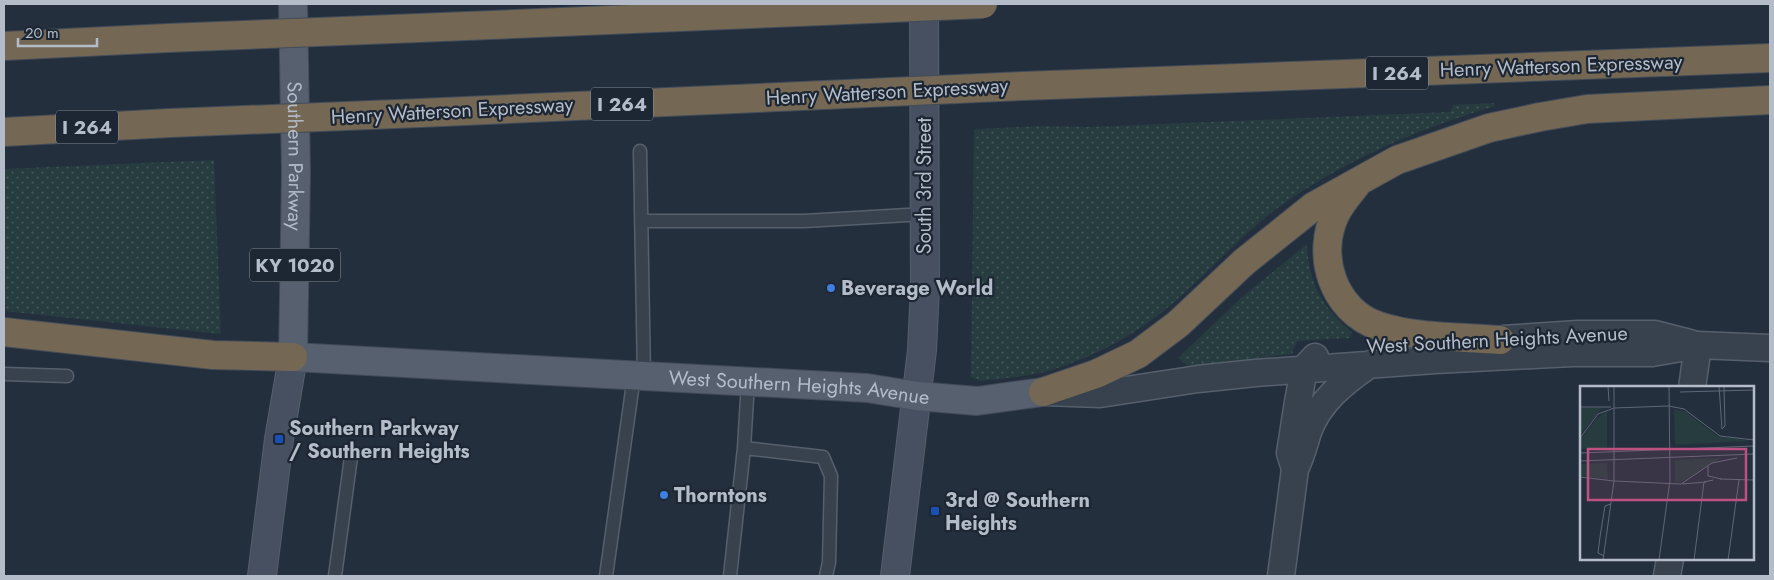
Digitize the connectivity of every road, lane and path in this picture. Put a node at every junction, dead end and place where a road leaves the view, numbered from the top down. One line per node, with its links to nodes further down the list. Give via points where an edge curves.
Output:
1 (293, 4): 16 (main road, Southern Parkway / KY 1020, via 296,172)
2 (924, 4): 10 (main road, South 3rd Street)
3 (983, 4): 4 (highway, bridge)
4 (4, 46)
5 (1770, 58): 7 (highway, Henry Watterson Expressway / I 264, bridge, via 1023,86)
6 (1770, 100): 9 (highway, via 1587,110 1540,117 1440,143)
7 (4, 132)
8 (640, 151): 11 (lane)
9 (1359, 180): 13 (highway, via 1336,213 1328,237 1327,265 1346,306 1376,326 1398,331); 24 (highway, via 1314,206 1244,262 1178,324 1138,354 1096,374)
10 (925, 214): 11 (lane, via 804,221); 25 (main road, South 3rd Street, via 925,287)
11 (641, 221): 21 (lane)
12 (4, 332): 16 (highway, via 213,355)
13 (1500, 340): 14 (street, West Southern Heights Avenue, via 1578,334 1655,334); 18 (street, West Southern Heights Avenue, via 1320,350)
14 (1698, 345): 15 (street, West Southern Heights Avenue); 17 (street, West Southern Heights Avenue, via 1652,353 1572,353); 23 (street)
15 (1770, 348)
16 (293, 357): 21 (main road, West Southern Heights Avenue); 30 (main road, Southern Parkway / KY 1020)
17 (1370, 364): 18 (street, West Southern Heights Avenue); 28 (street, via 1329,397 1309,430)
18 (1304, 369): 24 (street, West Southern Heights Avenue, via 1198,379 1100,394); 28 (street, via 1290,453)
19 (4, 374): 20 (lane)
20 (67, 376)
21 (639, 376): 22 (main road, West Southern Heights Avenue); 32 (lane)
22 (748, 382): 25 (main road, West Southern Heights Avenue, via 867,388); 26 (lane)
23 (1692, 386)
24 (1044, 392): 25 (main road, West Southern Heights Avenue, via 976,401)
25 (917, 396): 35 (main road, South 3rd Street)
26 (744, 448): 33 (lane); 34 (lane, via 823,458 831,476)
27 (351, 457): 31 (lane)
28 (1296, 469): 36 (street)
29 (1670, 560): 37 (street)
30 (262, 576)
31 (335, 576)
32 (606, 576)
33 (730, 576)
34 (826, 576)
35 (894, 576)
36 (1281, 576)
37 (1667, 576)

